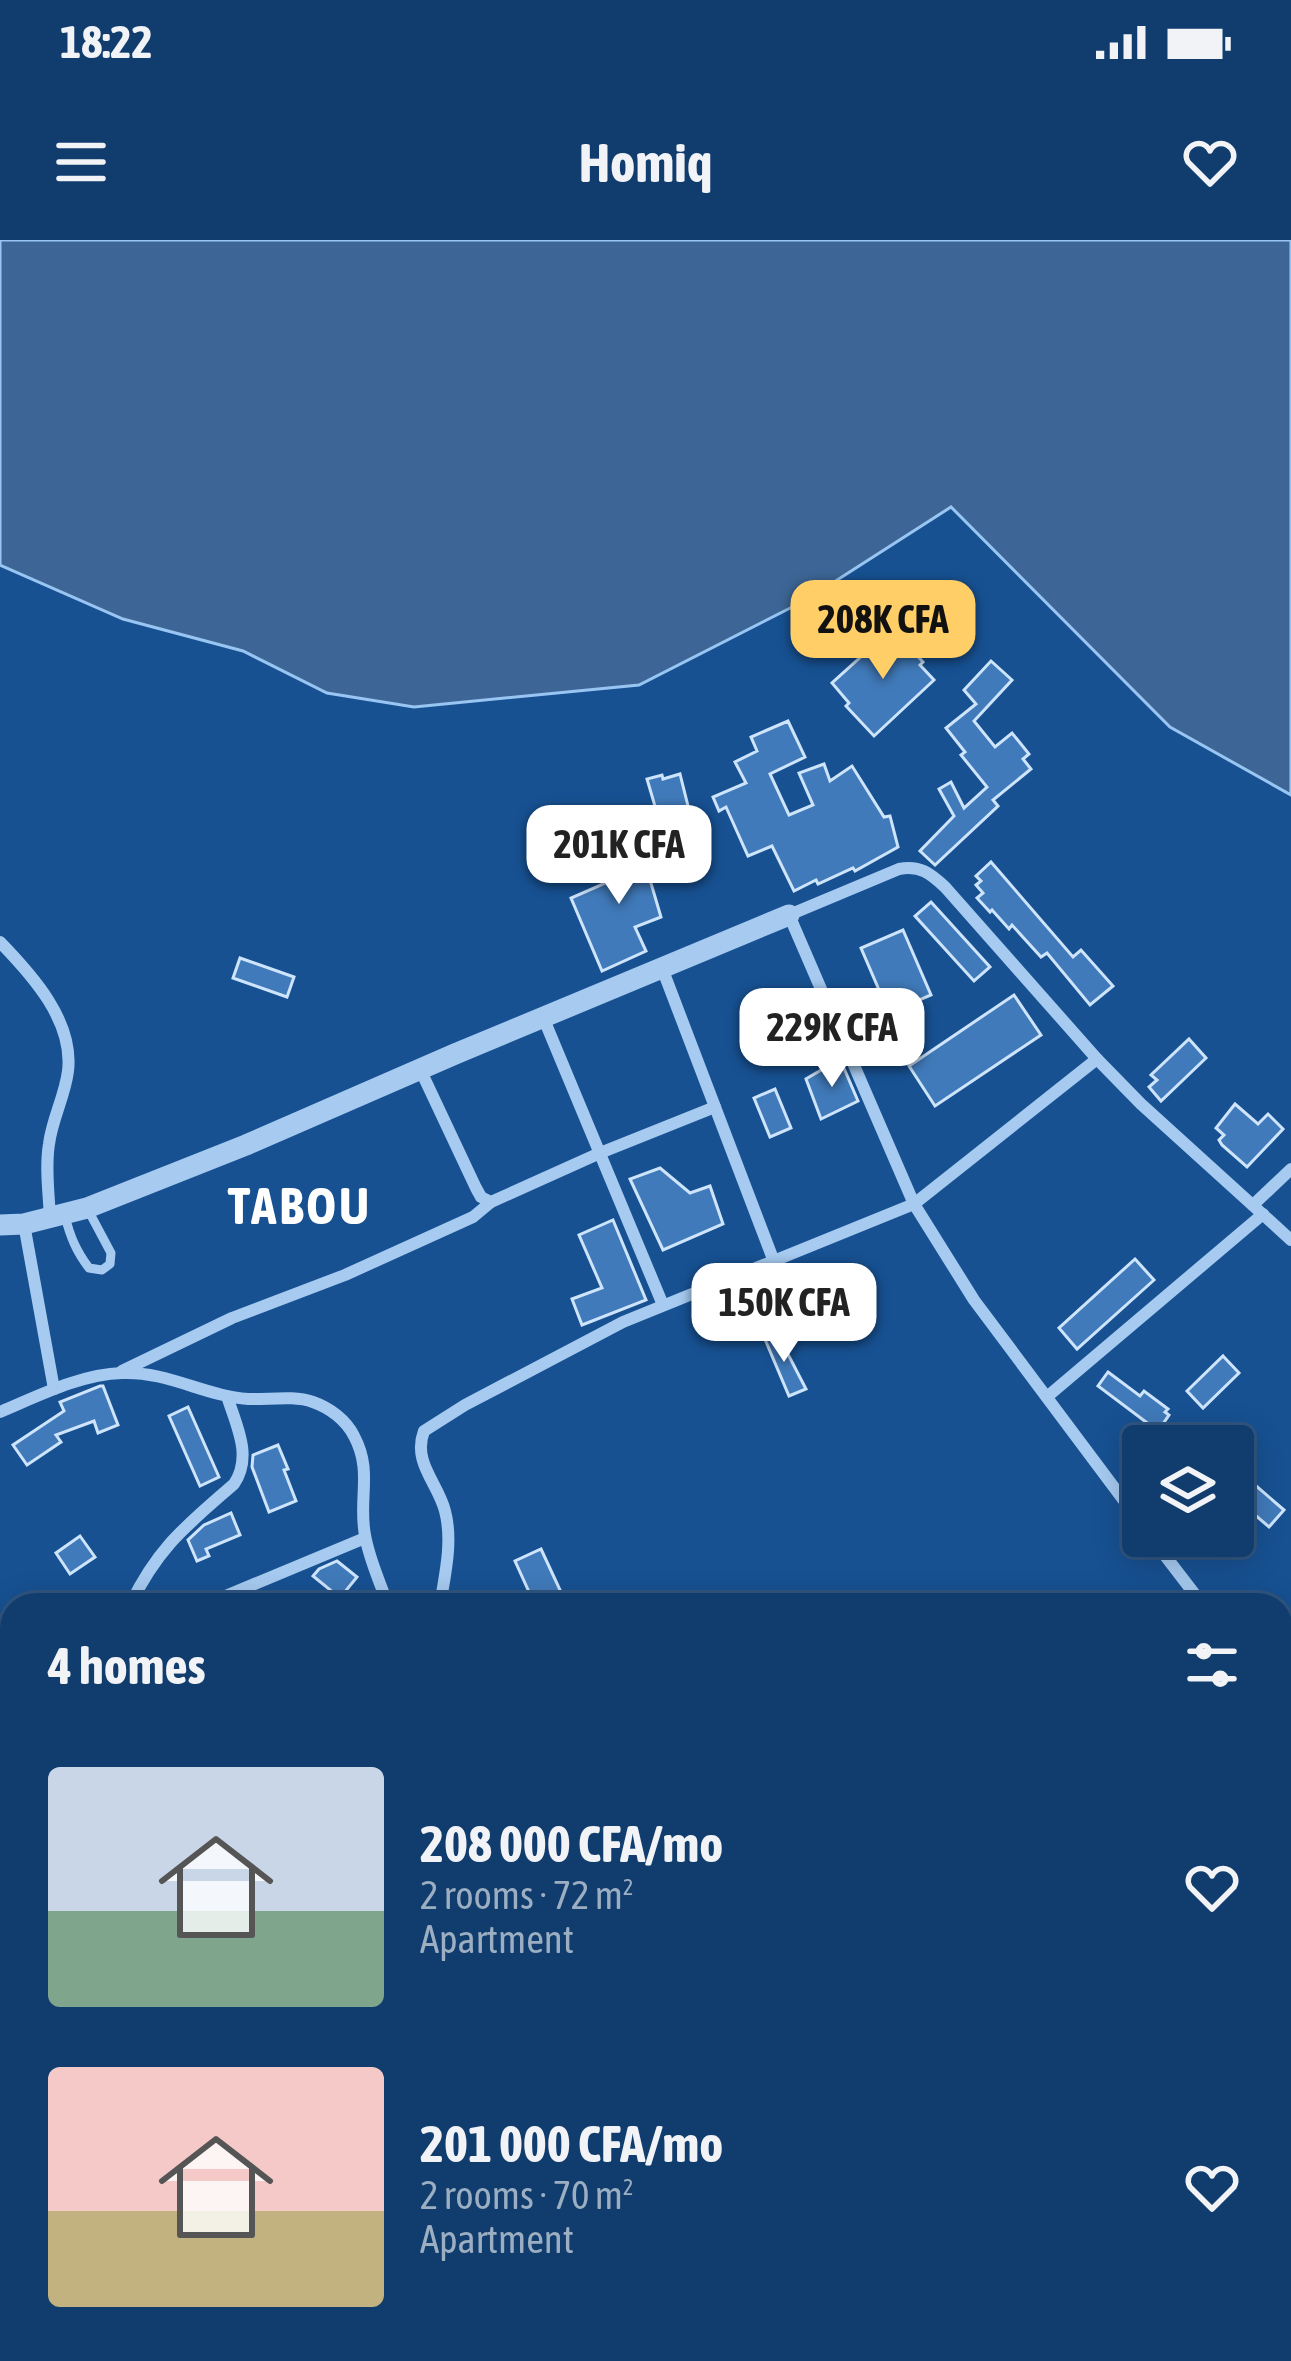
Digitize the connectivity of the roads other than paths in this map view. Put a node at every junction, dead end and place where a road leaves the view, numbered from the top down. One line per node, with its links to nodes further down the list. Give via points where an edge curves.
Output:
1 (789, 916): 3 (street); 5 (street, via 899,869 924,870); 11 (street)
2 (0, 942): 13 (street, via 39,986 65,1042 68,1068 49,1143)
3 (662, 968): 4 (street); 7 (street)
4 (543, 1017): 6 (street); 8 (street)
5 (1097, 1059): 11 (street); 12 (street)
6 (420, 1069): 10 (street); 13 (street)
7 (715, 1107): 8 (street); 17 (street)
8 (600, 1153): 10 (street); 18 (street)
9 (1291, 1169): 12 (street)
10 (490, 1202): 19 (street, via 451,1227)
11 (914, 1204): 17 (street); 22 (street)
12 (1258, 1209): 16 (street); 22 (street)
13 (67, 1214): 13 (lane, via 79,1255 102,1270 111,1253); 14 (street)
14 (24, 1224): 15 (street); 20 (street)
15 (0, 1225)
16 (1291, 1240)
17 (773, 1259): 18 (street)
18 (663, 1305): 30 (street, via 424,1431 425,1468 448,1533)
19 (118, 1372): 20 (street); 21 (street)
20 (54, 1390): 23 (street)
21 (226, 1396): 25 (street, via 313,1402 341,1418 366,1469); 27 (street, via 244,1453 242,1473 170,1540)
22 (1048, 1396): 24 (street)
23 (0, 1412)
24 (1122, 1497)
25 (365, 1538): 28 (street); 29 (street)
26 (1166, 1557): 31 (street)
27 (136, 1593)
28 (233, 1593)
29 (384, 1593)
30 (441, 1593)
31 (1194, 1593)

